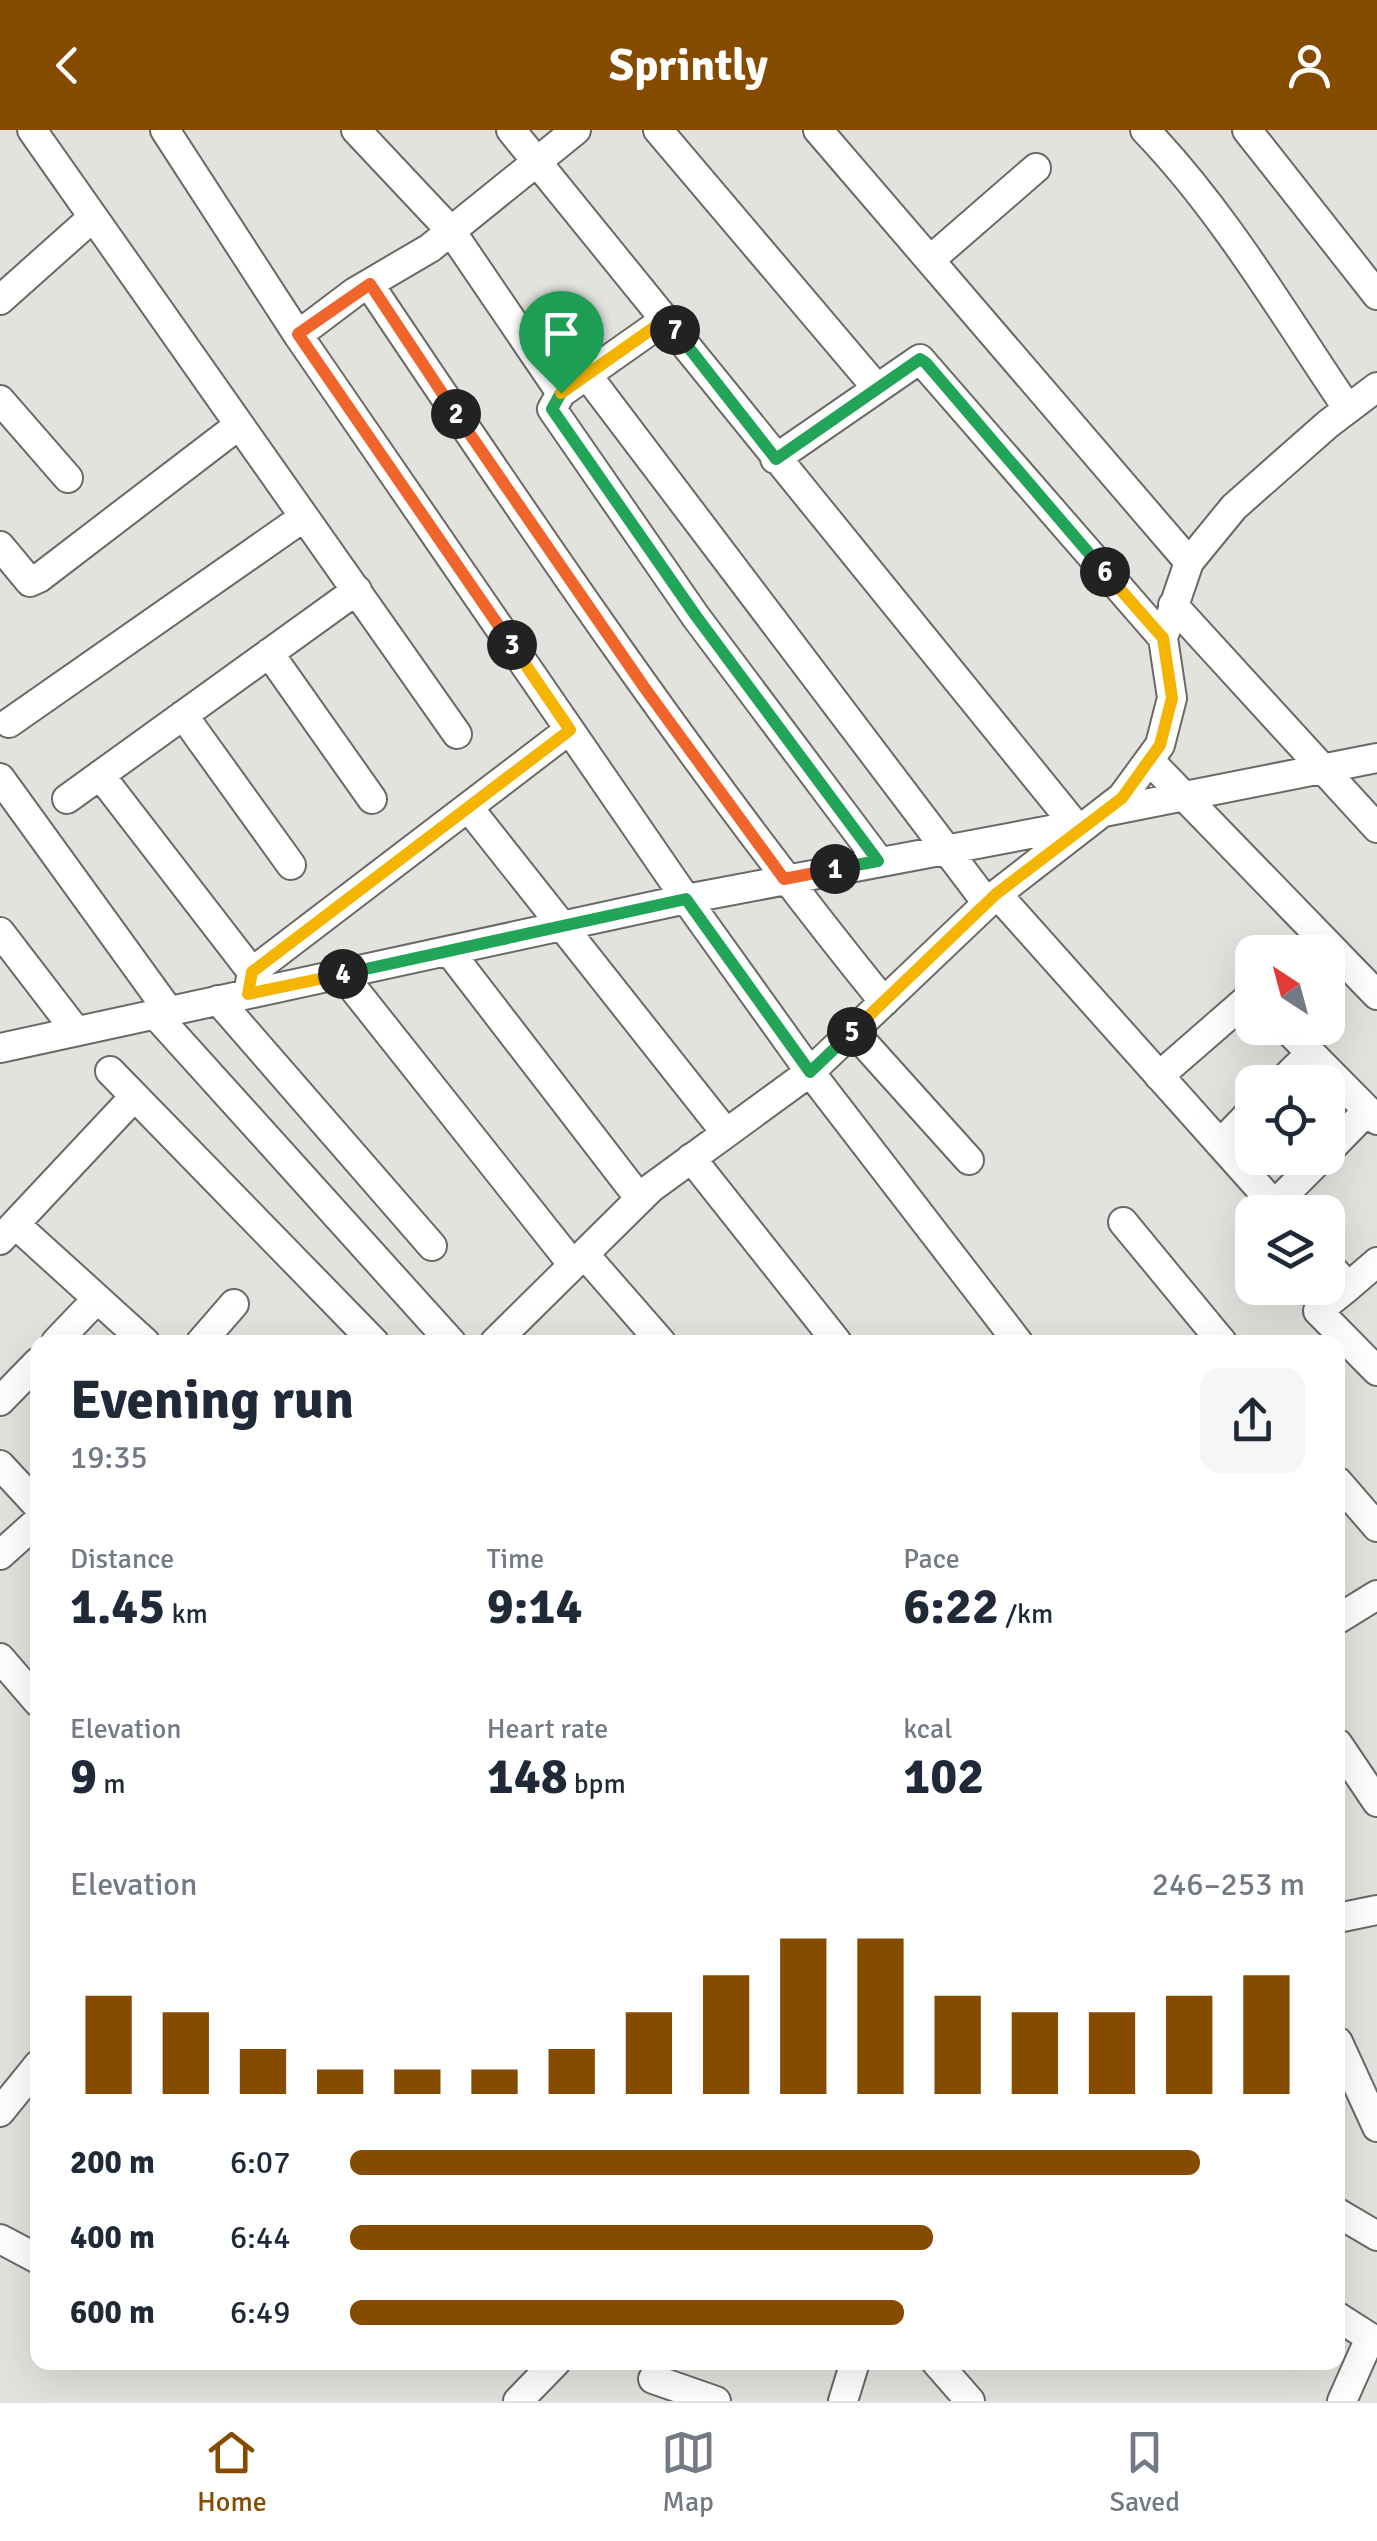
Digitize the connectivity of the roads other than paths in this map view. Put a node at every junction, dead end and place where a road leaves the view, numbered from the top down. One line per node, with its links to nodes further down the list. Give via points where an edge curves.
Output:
1 (32, 130): 12 (street)
2 (165, 130): 19 (street)
3 (356, 130): 13 (street)
4 (511, 130): 10 (street)
5 (576, 130): 10 (street)
6 (658, 130): 21 (street)
7 (818, 130): 14 (street)
8 (1145, 130): 25 (street, via 1170,155)
9 (1247, 130): 16 (street)
10 (540, 161): 13 (street); 18 (street)
11 (1036, 168): 14 (street)
12 (92, 218): 17 (street); 26 (street)
13 (451, 231): 15 (street); 23 (street)
14 (930, 260): 31 (street)
15 (370, 284): 19 (street); 54 (street, via 644,687)
16 (1377, 295)
17 (0, 300)
18 (666, 319): 20 (street); 27 (street)
19 (298, 334): 38 (street)
20 (587, 374): 23 (street); 51 (street)
21 (876, 387): 27 (street); 34 (street, via 920,359 926,363)
22 (1377, 387): 25 (street)
23 (561, 393): 52 (street, via 552,409)
24 (0, 400): 28 (street)
25 (1348, 409): 31 (street, via 1234,508)
26 (239, 426): 29 (street); 30 (street, via 39,578 30,582)
27 (776, 459): 49 (street)
28 (68, 478)
29 (304, 517): 32 (street); 37 (street)
30 (0, 546)
31 (1189, 562): 33 (street)
32 (357, 590): 35 (street); 39 (street)
33 (1174, 605): 34 (street); 42 (street)
34 (1163, 638): 41 (street, via 1172,698 1160,745)
35 (269, 653): 36 (street); 47 (street)
36 (183, 716): 43 (street); 53 (street)
37 (9, 723)
38 (570, 730): 48 (street); 55 (street)
39 (457, 734)
40 (1377, 758): 42 (street)
41 (1149, 760): 45 (street); 49 (street, via 1122,798)
42 (1323, 768): 45 (street); 50 (street)
43 (100, 775): 46 (street); 61 (street)
44 (0, 778): 66 (street)
45 (1185, 796): 49 (street); 62 (street)
46 (68, 799)
47 (372, 799)
48 (468, 807): 57 (street); 61 (street)
49 (1087, 820): 51 (street); 56 (street)
50 (1377, 828)
51 (946, 848): 52 (street); 56 (street)
52 (878, 861): 54 (street)
53 (291, 865)
54 (784, 879): 55 (street); 64 (street)
55 (686, 899): 57 (street); 74 (street)
56 (992, 899): 64 (street); 75 (street)
57 (560, 927): 59 (street); 79 (street)
58 (0, 932): 68 (street)
59 (449, 951): 60 (street); 87 (street)
60 (342, 974): 61 (street); 91 (street)
61 (250, 983): 63 (street)
62 (1377, 994)
63 (218, 1000): 66 (street); 90 (street)
64 (884, 1002): 67 (street)
65 (1235, 1009): 75 (street)
66 (162, 1012): 68 (street); 101 (street)
67 (853, 1030): 74 (street); 83 (street)
68 (76, 1031): 70 (street)
69 (1304, 1045): 71 (street)
70 (0, 1048)
71 (1311, 1052): 72 (street); 77 (street)
72 (1298, 1065)
73 (110, 1072): 76 (street)
74 (810, 1072): 79 (street); 105 (street)
75 (1159, 1076): 81 (street)
76 (134, 1096): 89 (street); 100 (street)
77 (1372, 1116): 80 (street)
78 (1235, 1129): 81 (street)
79 (726, 1133): 82 (street)
80 (1345, 1137)
81 (1220, 1144): 85 (street)
82 (691, 1158): 87 (street); 104 (street)
83 (969, 1160)
84 (1306, 1175): 86 (street)
85 (1266, 1195)
86 (1289, 1195)
87 (640, 1199): 91 (street)
88 (1122, 1222): 106 (street)
89 (7, 1232): 95 (street)
90 (432, 1246)
91 (579, 1260): 102 (street); 103 (street)
92 (1377, 1262): 94 (street)
93 (1345, 1284): 94 (street)
94 (1348, 1287): 107 (street, via 1318,1311)
95 (97, 1299): 97 (street); 98 (street)
96 (234, 1304): 99 (street)
97 (63, 1335)
98 (137, 1335)
99 (207, 1335)
100 (367, 1335)
101 (445, 1335)
102 (507, 1335)
103 (654, 1335)
104 (832, 1335)
105 (1013, 1335)
106 (1216, 1335)
107 (1341, 1335)
108 (1345, 1339): 110 (street)
109 (30, 1370): 111 (street)
110 (1377, 1372)
111 (0, 1401)
112 (0, 1465): 114 (street)
113 (1345, 1494): 115 (street)
114 (30, 1497)
115 (1377, 1527)
116 (30, 1528): 117 (street)
117 (0, 1556)
118 (1377, 1595): 119 (street)
119 (1345, 1615)
120 (0, 1658): 121 (street)
121 (30, 1693)
122 (1345, 1754): 123 (street)
123 (1377, 1802)
124 (1377, 1910): 125 (street)
125 (1345, 1917)
126 (1345, 2057): 129 (street)
127 (30, 2075): 128 (street)
128 (0, 2112)
129 (1377, 2127)
130 (1345, 2217): 131 (street)
131 (1377, 2236)
132 (0, 2239): 133 (street)
133 (30, 2255)
134 (1345, 2322): 135 (street)
135 (1374, 2340): 144 (street)
136 (548, 2370): 140 (street)
137 (852, 2370): 142 (street)
138 (943, 2370): 143 (street)
139 (654, 2379): 141 (street)
140 (518, 2401)
141 (716, 2401)
142 (842, 2401)
143 (970, 2401)
144 (1342, 2401)

